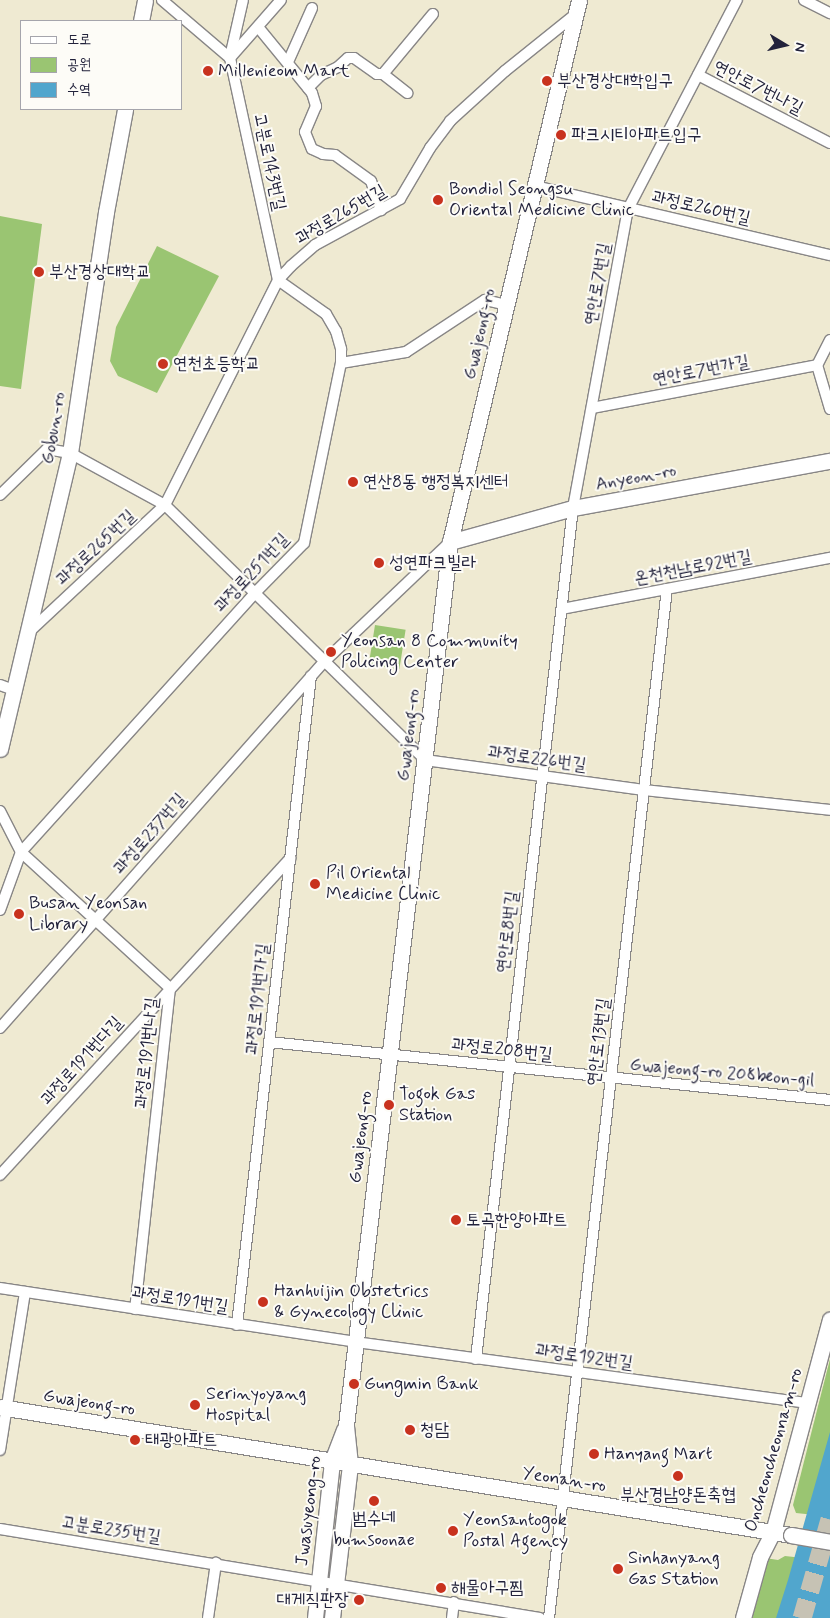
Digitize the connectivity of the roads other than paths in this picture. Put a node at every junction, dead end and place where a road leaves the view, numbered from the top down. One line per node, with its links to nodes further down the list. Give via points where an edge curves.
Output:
1 (145, 0): 11 (main road)
2 (162, 0): 13 (street)
3 (243, 0): 13 (street)
4 (281, 0): 12 (street)
5 (738, 0): 16 (street, 연안로7번길)
6 (804, 0): 10 (street)
7 (577, 7): 21 (main road, Gwajeong-ro); 23 (street, 과정로265번길, via 450,121 400,199)
8 (312, 8): 14 (street)
9 (432, 14): 15 (street)
10 (830, 14)
11 (141, 20)
12 (258, 27): 13 (street); 14 (street)
13 (230, 58): 25 (street, 고분로143번길)
14 (288, 62): 17 (street)
15 (382, 74): 17 (street, via 354,58 348,58 338,68 321,75); 18 (street)
16 (698, 75): 20 (street, 연안로7번나길); 22 (street, 연안로7번길)
17 (308, 88): 23 (street, via 316,106 306,132 312,149 335,155 371,181)
18 (406, 93)
19 (125, 110): 32 (main road, Gobun-ro)
20 (830, 143)
21 (535, 186): 22 (street, 과정로260번길); 26 (main road, Gwajeong-ro)
22 (628, 208): 24 (street, 과정로260번길); 30 (street, 연안로7번길)
23 (381, 210): 25 (street, 과정로265번길, via 315,245)
24 (830, 255)
25 (278, 280): 28 (street, via 326,314 336,331); 35 (street, 과정로265번길)
26 (507, 305): 28 (street, via 485,300 406,352); 37 (main road, Gwajeong-ro)
27 (830, 340): 29 (street)
28 (342, 363): 40 (street, 과정로251번길, via 304,544)
29 (816, 365): 30 (street, 연안로7번가길); 31 (street)
30 (592, 408): 36 (street, 연안로7번길)
31 (830, 409)
32 (70, 453): 34 (street, via 47,449); 35 (street); 42 (main road, Gobun-ro)
33 (830, 461): 36 (main road, Anyeon-ro)
34 (0, 495)
35 (165, 505): 40 (street); 42 (street, 과정로265번길)
36 (573, 508): 37 (main road, Anyeon-ro); 41 (street, 연안로8번길)
37 (450, 542): 43 (street, 과정로237번길); 47 (main road, Gwajeong-ro)
38 (830, 558): 39 (street, 온천천남로92번길)
39 (667, 589): 41 (street, 온천천남로92번길); 49 (street, 연안로13번길)
40 (255, 593): 43 (street); 52 (street, 과정로251번길)
41 (562, 609): 48 (street, 연안로8번길)
42 (28, 633): 45 (main road, Gobun-ro)
43 (325, 661): 44 (street, 과정로237번길); 47 (street)
44 (311, 676): 53 (street, 과정로191번가길); 55 (street, 과정로237번길)
45 (7, 688): 46 (main road, Gobun-ro)
46 (0, 749)
47 (425, 760): 48 (street, 과정로226번길); 59 (main road, Gwajeong-ro)
48 (542, 776): 49 (street, 과정로226번길); 60 (street, 연안로8번길)
49 (644, 790): 50 (street, 과정로226번길); 61 (street, 연안로13번길)
50 (830, 810)
51 (0, 811): 52 (street, 과정로191번나길)
52 (21, 852): 54 (street, 과정로251번길); 55 (street, 과정로191번나길)
53 (290, 858): 56 (street, 과정로191번다길); 58 (street, 과정로191번가길)
54 (0, 910)
55 (96, 920): 56 (street, 과정로191번나길); 57 (street, 과정로237번길)
56 (170, 988): 63 (street, 과정로191번다길); 66 (street, 과정로191번나길)
57 (0, 1028)
58 (269, 1042): 59 (street, 과정로208번길); 68 (street, 과정로191번가길)
59 (390, 1054): 60 (street, 과정로208번길); 69 (main road, Gwajeong-ro)
60 (509, 1066): 61 (street, 과정로208번길); 70 (street, 연안로8번길)
61 (611, 1079): 62 (street, Gwajeong-ro 208beon-gil); 71 (street, 연안로13번길)
62 (830, 1100)
63 (0, 1175)
64 (0, 1288): 65 (street, 과정로191번길)
65 (25, 1292): 66 (street, 과정로191번길); 73 (street)
66 (135, 1309): 68 (street, 과정로191번길)
67 (830, 1319): 72 (main road, Oncheoncheonnam-ro)
68 (237, 1325): 69 (street, 과정로191번길)
69 (356, 1342): 70 (street, 과정로192번길); 74 (main road, Gwajeong-ro)
70 (476, 1359): 71 (street, 과정로192번길)
71 (578, 1372): 72 (street, 과정로192번길); 78 (street, 연안로13번길)
72 (807, 1403): 80 (main road, Oncheoncheonnam-ro)
73 (3, 1408): 75 (street); 76 (main road, Gwajeong-ro)
74 (346, 1425): 76 (main road, Jwasuyeong-ro); 77 (main road, Jwasuyeong-ro)
75 (0, 1450)
76 (332, 1461): 77 (main road, Gwajeong-ro); 83 (main road, Jwasuyeong-ro)
77 (350, 1464): 78 (main road, Yeonan-ro); 84 (main road, Jwasuyeong-ro)
78 (563, 1500): 80 (main road, Yeonan-ro); 91 (street, 연안로13번길)
79 (0, 1529): 82 (street, 고분로235번길)
80 (773, 1532): 81 (main road, Yeonan-ro, bridge); 92 (main road, Oncheoncheonnam-ro, via 760,1557)
81 (830, 1542)
82 (216, 1563): 83 (street, 고분로235번길); 86 (street)
83 (320, 1580): 84 (street, 고분로235번길); 87 (main road, Jwasuyeong-ro)
84 (336, 1583): 85 (street, 고분로235번길); 88 (main road, Jwasuyeong-ro)
85 (454, 1602): 89 (street); 90 (street, 고분로235번길)
86 (208, 1618)
87 (315, 1618)
88 (332, 1618)
89 (452, 1618)
90 (540, 1618)
91 (549, 1618)
92 (743, 1618)

